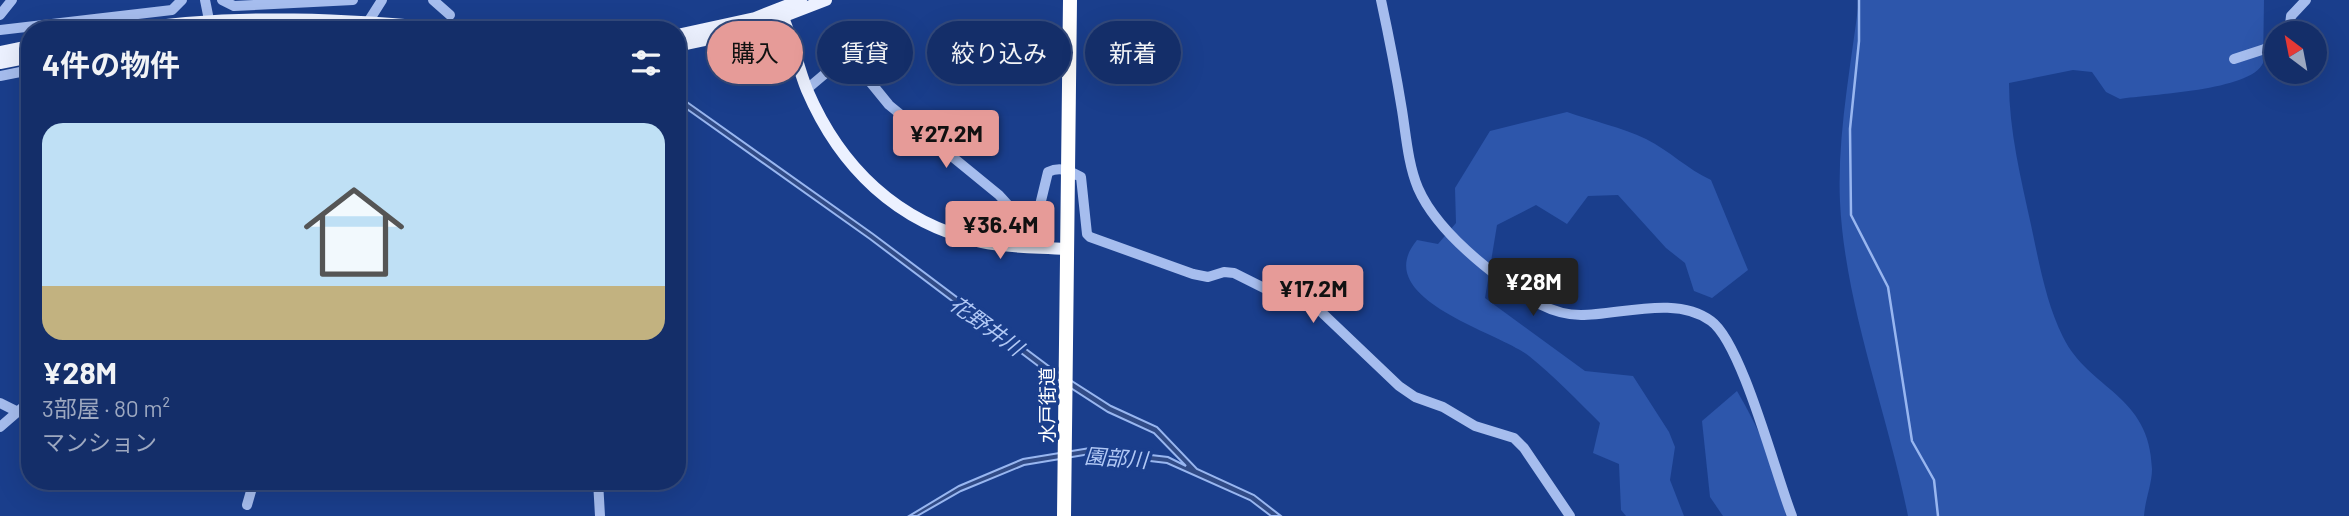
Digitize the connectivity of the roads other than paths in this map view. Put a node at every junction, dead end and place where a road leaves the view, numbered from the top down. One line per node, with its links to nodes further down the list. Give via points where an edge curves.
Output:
1 (12, 0): 14 (street)
2 (182, 0): 16 (street, via 172,10)
3 (205, 0): 17 (street)
4 (222, 0): 5 (street, via 234,6)
5 (353, 0)
6 (383, 0): 18 (street)
7 (433, 0): 15 (street)
8 (801, 0): 13 (main road)
9 (826, 0): 13 (main road)
10 (1070, 0): 36 (highway, 水戸街道)
11 (1381, 0): 48 (street, via 1412,169 1435,213 1479,263 1521,293 1557,311 1579,315 1672,309 1710,319 1720,329 1744,379)
12 (2306, 0): 20 (street)
13 (778, 9): 19 (main road); 23 (main road)
14 (0, 15)
15 (450, 15)
16 (77, 21)
17 (209, 21)
18 (368, 21)
19 (760, 21)
20 (2290, 21)
21 (21, 28): 22 (street)
22 (0, 30)
23 (686, 33)
24 (707, 40): 25 (main road)
25 (686, 44)
26 (21, 48): 28 (main road)
27 (2264, 49): 30 (street)
28 (0, 52)
29 (21, 59): 31 (main road)
30 (2234, 59)
31 (0, 63)
32 (21, 72): 33 (street)
33 (0, 76)
34 (803, 78): 35 (main road)
35 (807, 89): 36 (street, via 841,63 858,67 889,105 999,195 1020,218 1035,214 1048,172); 37 (main road, via 832,141 850,164 866,183 905,212 941,230 981,242)
36 (1066, 170): 37 (highway, 水戸街道); 47 (street, via 1081,177 1090,237 1193,274 1234,273 1266,289 1294,293 1316,307 1415,397 1475,426 1514,438)
37 (1066, 249): 46 (highway, 水戸街道)
38 (0, 403): 40 (street)
39 (21, 409): 40 (street)
40 (18, 412): 41 (street)
41 (0, 427)
42 (251, 490): 44 (street)
43 (599, 490): 45 (street)
44 (247, 505)
45 (600, 516)
46 (1064, 516)
47 (1570, 516)
48 (1792, 516)

